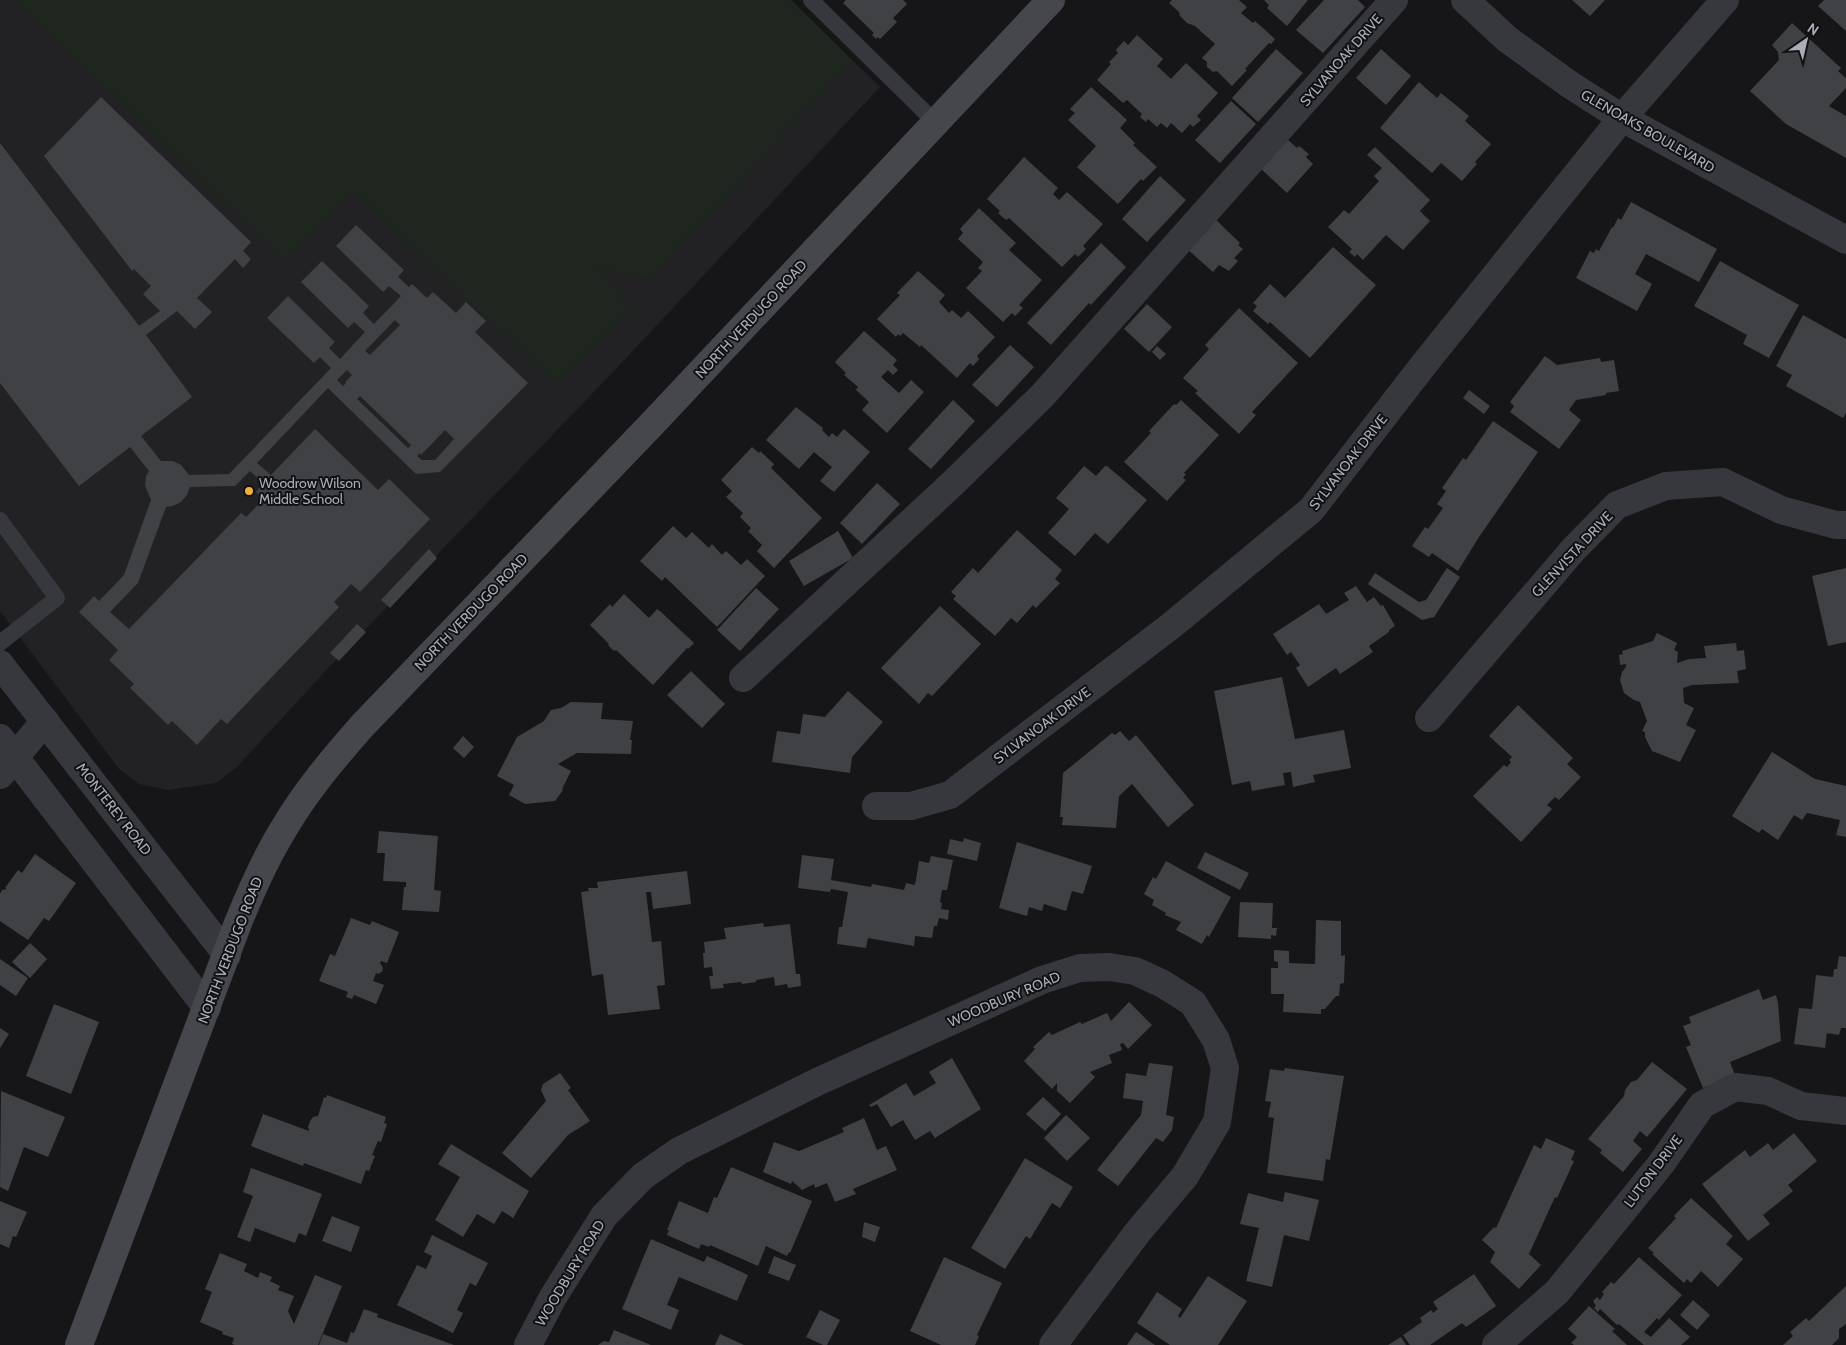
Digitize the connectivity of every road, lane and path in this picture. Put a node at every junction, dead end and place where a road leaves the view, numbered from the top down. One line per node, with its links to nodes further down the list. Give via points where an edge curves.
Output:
1 (811, 0): 7 (lane)
2 (1050, 0): 7 (main road, NORTH VERDUGO ROAD)
3 (1394, 0): 13 (street, SYLVANOAK DRIVE, via 1042,396)
4 (1465, 0): 6 (street, GLENOAKS BOULEVARD, via 1507,39)
5 (1724, 0): 6 (street, SYLVANOAK DRIVE)
6 (1622, 118): 8 (street, GLENOAKS BOULEVARD); 17 (street, SYLVANOAK DRIVE, via 1311,510 1172,625 950,795 911,806)
7 (936, 122): 18 (main road, NORTH VERDUGO ROAD, via 340,751 282,830 252,890)
8 (1846, 240)
9 (0, 520): 11 (lane, via 57,598)
10 (1846, 525): 14 (street, GLENVISTA DRIVE, via 1781,510 1723,482 1666,486 1617,505 1572,550)
11 (0, 643)
12 (0, 664): 15 (street, MONTEREY ROAD)
13 (743, 678)
14 (1429, 718)
15 (45, 721): 16 (street); 18 (street, MONTEREY ROAD)
16 (5, 756): 19 (street)
17 (876, 806)
18 (227, 955): 19 (main road, NORTH VERDUGO ROAD)
19 (207, 1008): 21 (main road, NORTH VERDUGO ROAD)
20 (1846, 1111): 24 (street, LUTON DRIVE, via 1801,1106 1768,1091 1735,1087 1702,1105 1661,1164 1558,1292)
21 (78, 1345)
22 (528, 1345): 23 (street, WOODBURY ROAD, via 553,1297 604,1216 643,1176 679,1151 816,1082 1042,980 1080,968 1109,967 1135,971 1193,1003 1216,1040 1225,1068 1217,1122 1185,1176)
23 (1052, 1345)
24 (1496, 1345)

